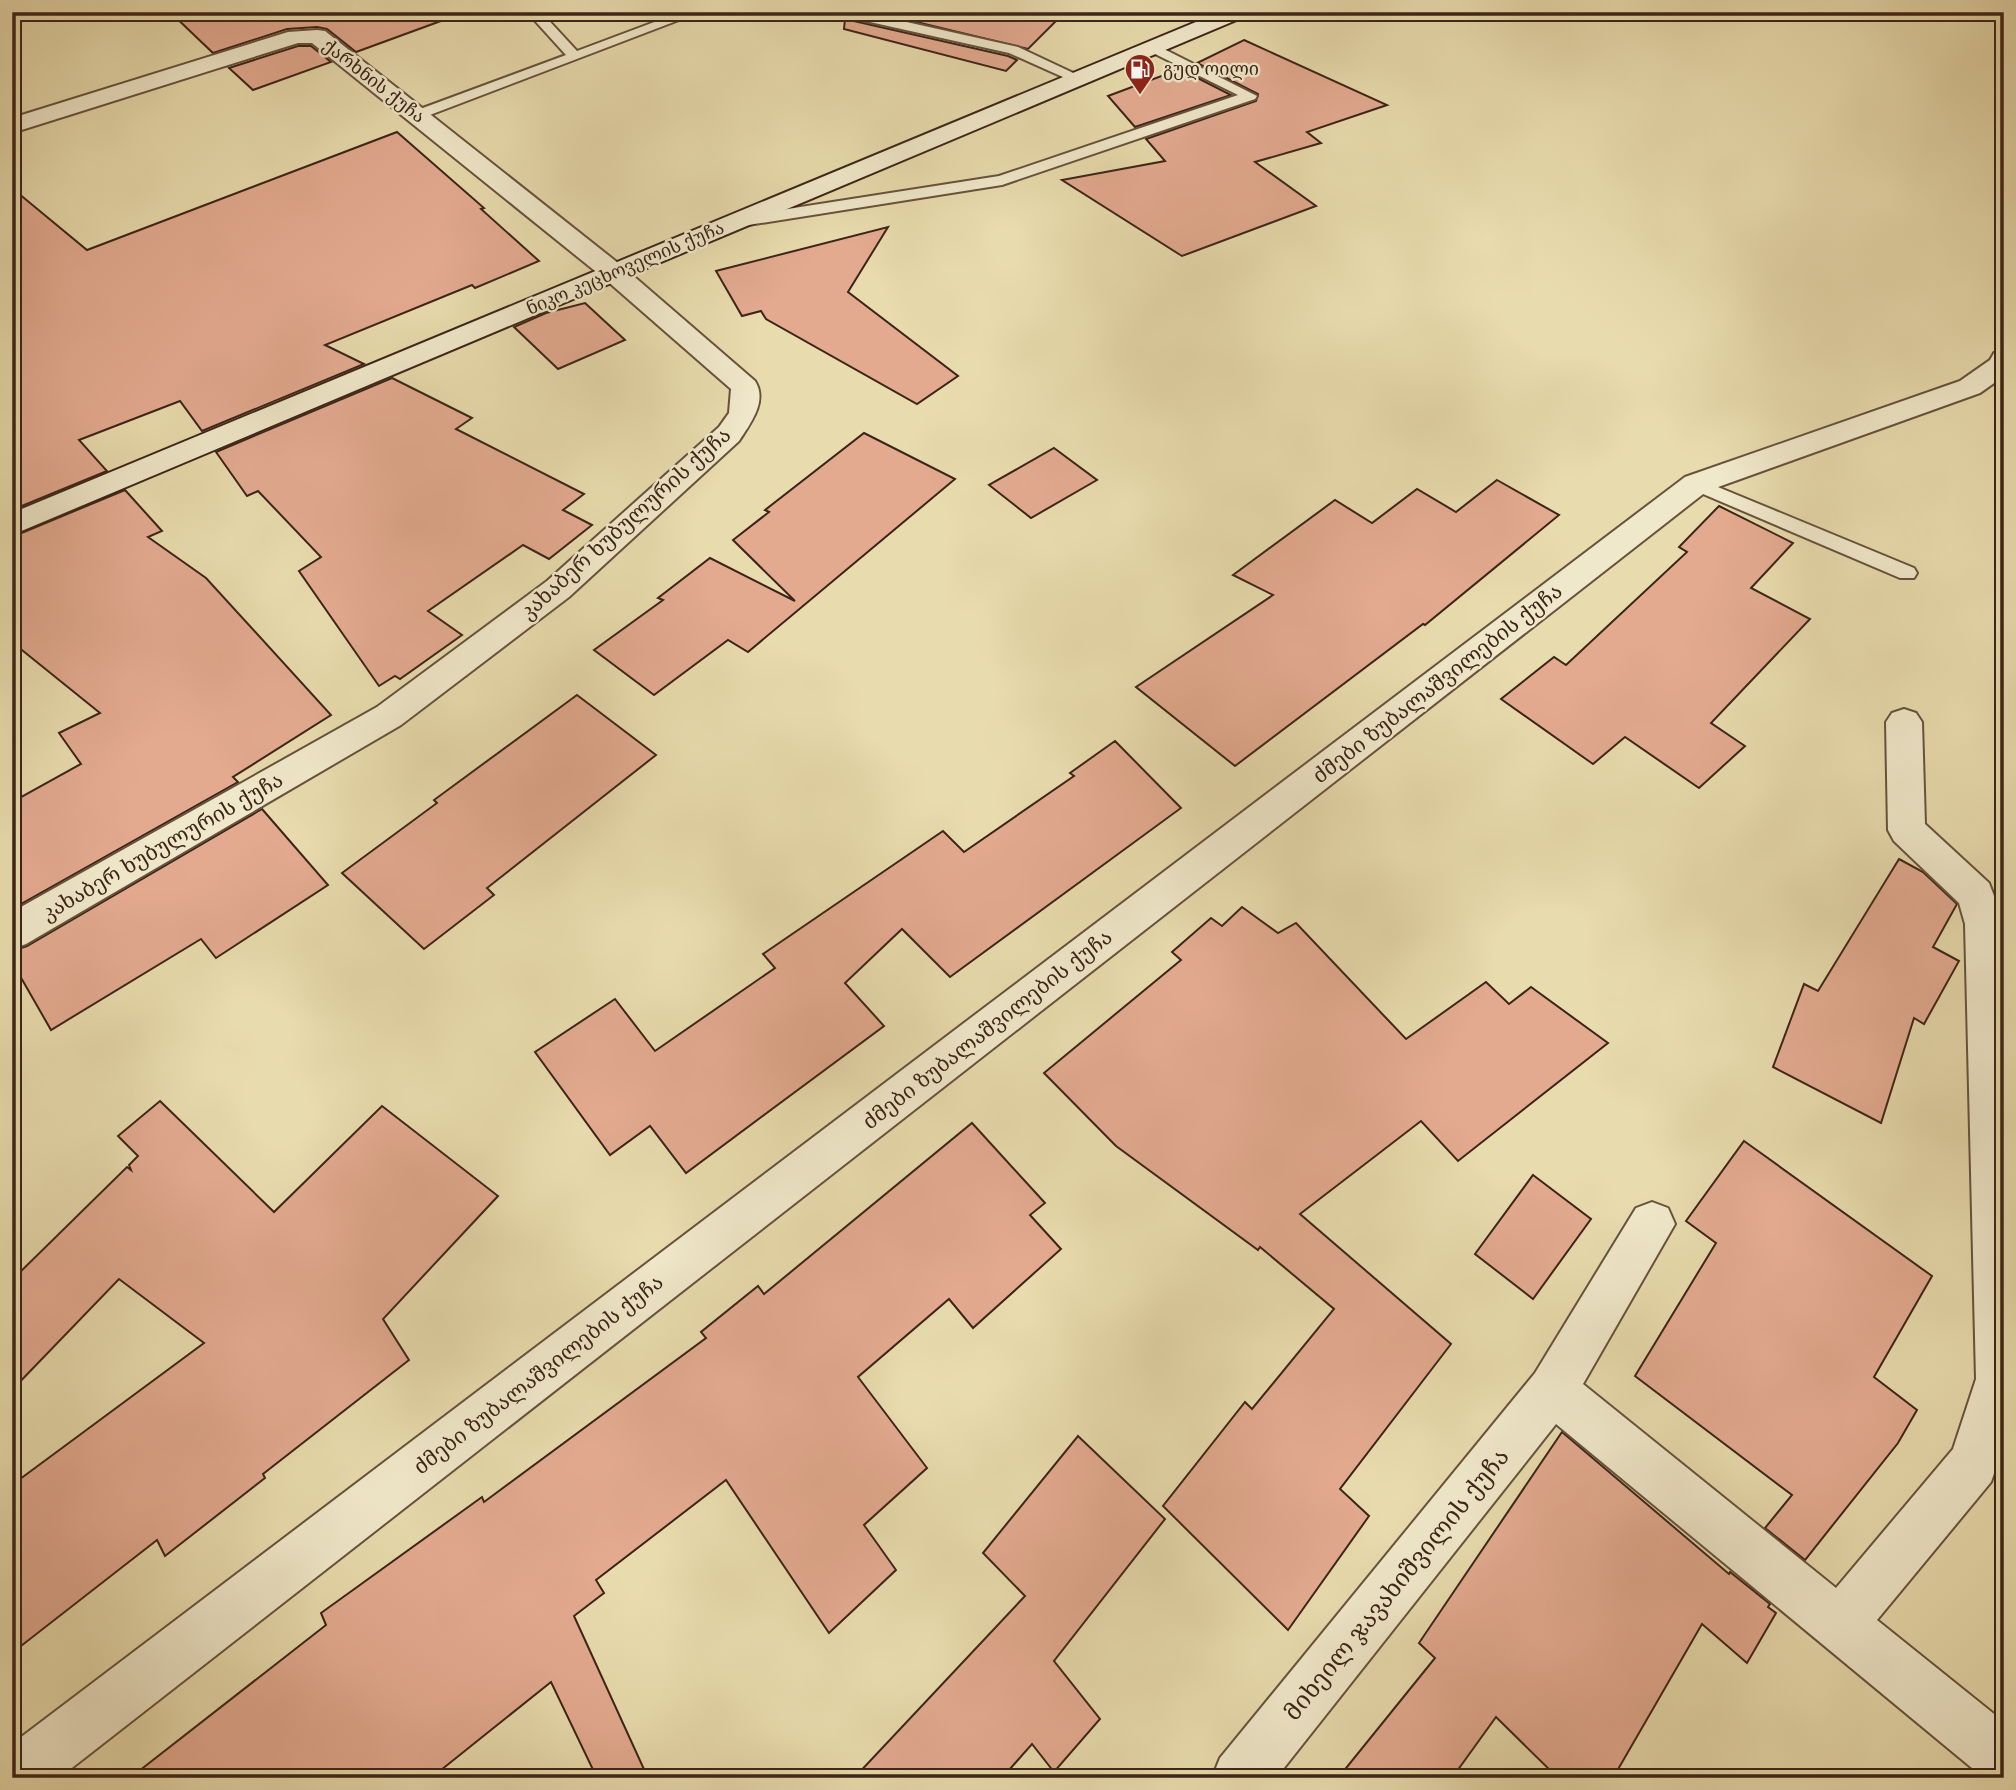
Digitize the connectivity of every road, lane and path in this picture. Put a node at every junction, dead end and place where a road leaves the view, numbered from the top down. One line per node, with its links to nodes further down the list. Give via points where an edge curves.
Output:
1 (533, 12): 6 (lane)
2 (694, 12): 6 (lane)
3 (843, 12): 7 (lane, via 1013,50)
4 (1239, 12): 5 (street, ნიკო კეცხოველის ქუჩა)
5 (1154, 48): 7 (street, ნიკო კეცხოველის ქუჩა); 10 (lane, via 1250,96 1002,180)
6 (575, 57): 8 (lane)
7 (1079, 79): 10 (street, ნიკო კეცხოველის ქუჩა)
8 (417, 115): 9 (street, ქარხნის ქუჩა, via 317,36 296,37); 11 (street, ქარხნის ქუჩა)
9 (12, 126)
10 (735, 222): 11 (street, ნიკო კეცხოველის ქუჩა)
11 (614, 273): 14 (street, ნიკო კეცხოველის ქუჩა); 17 (street, კახაბერ ხუბულურის ქუჩა, via 745,387 743,413 729,434 558,589 390,716)
12 (2004, 359): 13 (street, ძმები ზუბალაშვილების ქუჩა, via 1970,387)
13 (1696, 484): 15 (lane); 22 (street, ძმები ზუბალაშვილების ქუჩა)
14 (12, 525)
15 (1908, 573)
16 (1903, 722): 20 (street, via 1907,830 1975,894 1985,924 2000,1378 1973,1464)
17 (12, 932)
18 (1652, 1224): 19 (street, მიხეილ ჯავახიშვილის ქუჩა)
19 (1552, 1390): 20 (street); 23 (street, მიხეილ ჯავახიშვილის ქუჩა)
20 (1840, 1625): 21 (street)
21 (2004, 1759): 24 (street)
22 (13, 1778)
23 (1240, 1778)
24 (1997, 1778)

